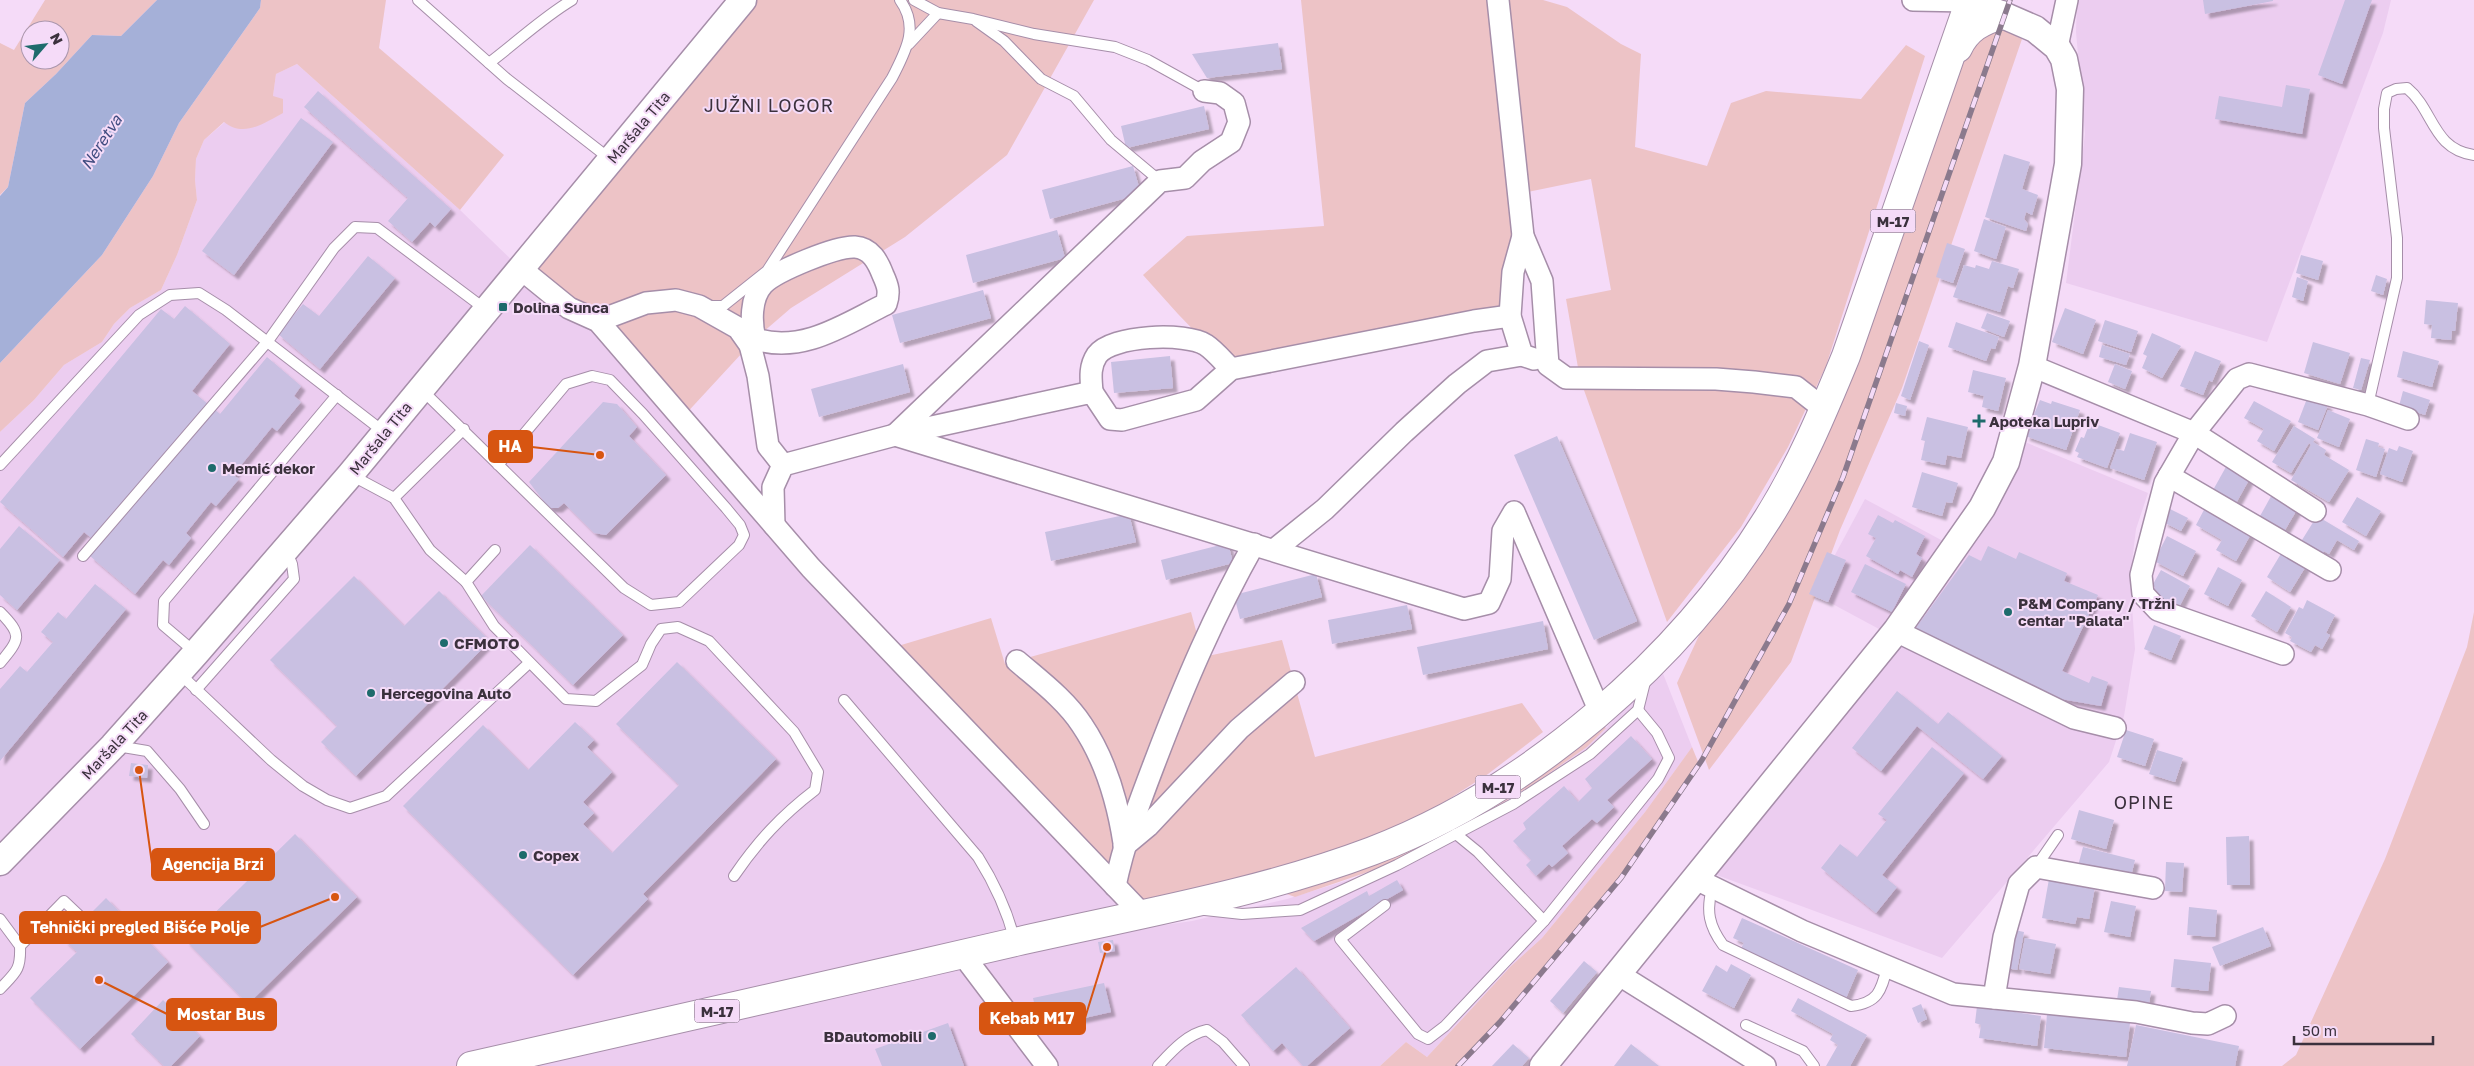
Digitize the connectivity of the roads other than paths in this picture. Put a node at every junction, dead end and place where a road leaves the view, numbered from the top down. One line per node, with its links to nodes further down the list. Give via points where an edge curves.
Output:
1 (418, 0): 15 (lane)
2 (572, 0): 15 (lane, via 547,15)
3 (743, 0): 19 (street, Maršala Tita)
4 (900, 0): 13 (lane, via 905,7 910,30)
5 (914, 0): 10 (lane)
6 (1498, 0): 21 (street)
7 (1913, 0): 9 (street)
8 (2067, 0): 14 (street)
9 (1970, 1): 11 (street); 16 (main road, M-17)
10 (938, 13): 12 (lane); 13 (lane)
11 (2002, 15): 14 (street, via 2035,30); 16 (main road, via 1980,23 1963,38)
12 (973, 19): 17 (lane, via 1034,34 1115,47 1148,60); 20 (lane, via 1004,42 1041,79 1074,96 1111,140)
13 (909, 44): 23 (lane, via 892,78)
14 (2057, 47): 32 (street, via 2064,59 2070,89 2068,164)
15 (489, 63): 19 (lane)
16 (1940, 86): 38 (main road, M-17, via 1846,356)
17 (1204, 91): 20 (street, via 1220,93 1234,103 1239,122 1231,142 1185,178)
18 (2474, 155): 37 (lane, via 2464,154 2448,144 2435,131 2416,95 2407,88 2387,93 2384,128 2397,238 2397,278)
19 (610, 160): 22 (street, Maršala Tita)
20 (1160, 181): 43 (street)
21 (1523, 236): 26 (street, via 1513,272); 31 (street, via 1542,280)
22 (520, 269): 25 (street, Maršala Tita); 27 (street, via 569,308)
23 (765, 278): 24 (lane, via 723,306); 29 (street, via 755,301); 29 (street, via 838,249 856,247 870,253 878,262 890,293 886,304 826,335 783,344)
24 (699, 306): 27 (street, via 676,300 646,303); 29 (street, via 738,328)
25 (485, 309): 28 (lane, via 377,228 355,227 334,248); 34 (street, Maršala Tita)
26 (1510, 316): 30 (street); 33 (street)
27 (598, 321): 51 (street)
28 (268, 341): 36 (lane); 45 (lane, via 199,294 170,295 139,315); 56 (lane)
29 (752, 342): 46 (street, via 768,446)
30 (1522, 354): 31 (street); 55 (street, via 1487,361 1457,384 1325,508)
31 (1548, 365): 38 (street, via 1566,378 1716,379 1796,388)
32 (2032, 366): 42 (street); 60 (street, via 2006,462 1994,487)
33 (1231, 369): 35 (street, via 1196,400 1122,420 1110,419); 35 (street, via 1205,344 1180,337 1128,340 1106,346 1097,355 1091,370)
34 (420, 388): 40 (lane); 41 (street, Maršala Tita)
35 (1092, 392): 43 (street)
36 (337, 395): 41 (lane); 61 (lane, via 164,601 163,626)
37 (2368, 405): 39 (street); 42 (street, via 2249,374 2237,379)
38 (1824, 410): 66 (main road, M-17, via 1796,469 1746,551 1686,626)
39 (2408, 419)
40 (464, 429): 44 (lane); 49 (lane)
41 (384, 432): 47 (street, Maršala Tita)
42 (2194, 433): 48 (street); 50 (street)
43 (895, 435): 46 (street); 52 (street)
44 (498, 464): 44 (lane, via 624,588 651,605 679,602 739,545 744,535 740,524 610,380 592,376 566,384)
45 (0, 465)
46 (783, 465): 51 (street, via 773,487)
47 (350, 475): 49 (lane); 53 (street, Maršala Tita)
48 (2169, 476): 57 (street); 62 (street, via 2141,575 2143,594 2158,610)
49 (394, 498): 58 (lane, via 430,550)
50 (2315, 511)
51 (774, 525): 84 (street, via 811,568)
52 (1254, 544): 55 (street); 78 (street, via 1221,602 1181,692)
53 (286, 550): 61 (street, Maršala Tita); 67 (lane, via 294,579)
54 (495, 550): 58 (lane)
55 (1274, 550): 71 (street, via 1464,609 1489,603 1500,579 1503,531 1514,512)
56 (83, 556)
57 (2330, 570)
58 (466, 582): 65 (lane, via 494,626)
59 (0, 612): 64 (lane, via 18,634 16,644)
60 (1896, 631): 72 (street, via 2074,718); 83 (street)
61 (196, 654): 67 (street, Maršala Tita)
62 (2283, 654)
63 (1017, 661): 78 (street, via 1053,692 1082,725 1113,795)
64 (0, 663)
65 (529, 663): 67 (lane, via 386,796 350,808 326,800 304,786 271,760); 82 (lane, via 566,699 596,701 642,664 661,629 678,627 710,641 794,732 818,772 814,790 757,843)
66 (1649, 664): 70 (lane); 71 (main road, M-17)
67 (188, 682): 73 (street, Maršala Tita)
68 (1294, 682): 78 (street, via 1239,729 1148,826)
69 (844, 700): 92 (lane, via 978,857 995,884)
70 (1638, 710): 75 (lane, via 1590,754 1513,804); 91 (lane, via 1657,734 1669,758 1658,779)
71 (1600, 712): 87 (main road, M-17, via 1510,780 1425,828 1371,852)
72 (2116, 728)
73 (113, 746): 74 (lane, via 148,751); 80 (street, Maršala Tita)
74 (204, 824)
75 (1473, 825): 76 (lane); 79 (lane)
76 (1456, 834): 79 (lane); 87 (lane, via 1300,910 1242,914)
77 (2058, 835): 81 (lane)
78 (1124, 846): 84 (street)
79 (1478, 852): 91 (lane)
80 (0, 862)
81 (2036, 867): 85 (street); 98 (street, via 2019,884 2004,937)
82 (734, 876)
83 (1704, 884): 95 (street); 95 (lane, via 1709,918 1723,945 1851,1006 1876,996); 96 (street)
84 (1115, 886): 88 (street)
85 (2153, 888)
86 (1385, 906): 91 (lane, via 1340,939 1418,1034 1428,1039 1445,1026)
87 (1172, 908): 88 (main road, M-17)
88 (1142, 914): 92 (main road, M-17)
89 (0, 919): 93 (lane)
90 (84, 920): 93 (lane, via 64,901)
91 (1544, 921)
92 (1016, 942): 94 (main road, M-17)
93 (20, 946): 97 (lane, via 21,962 15,974)
94 (963, 955): 101 (main road, M-17); 102 (street)
95 (1887, 968): 98 (street, via 1953,994)
96 (1618, 974): 105 (street); 106 (street)
97 (0, 989)
98 (1994, 998): 99 (street, via 2136,1012 2192,1023 2208,1024)
99 (2225, 1016)
100 (1746, 1025): 107 (lane, via 1803,1051)
101 (473, 1066)
102 (1047, 1066)
103 (1158, 1066): 104 (lane, via 1196,1033 1207,1030 1219,1038)
104 (1244, 1066)
105 (1543, 1066)
106 (1765, 1066)
107 (1814, 1066)

